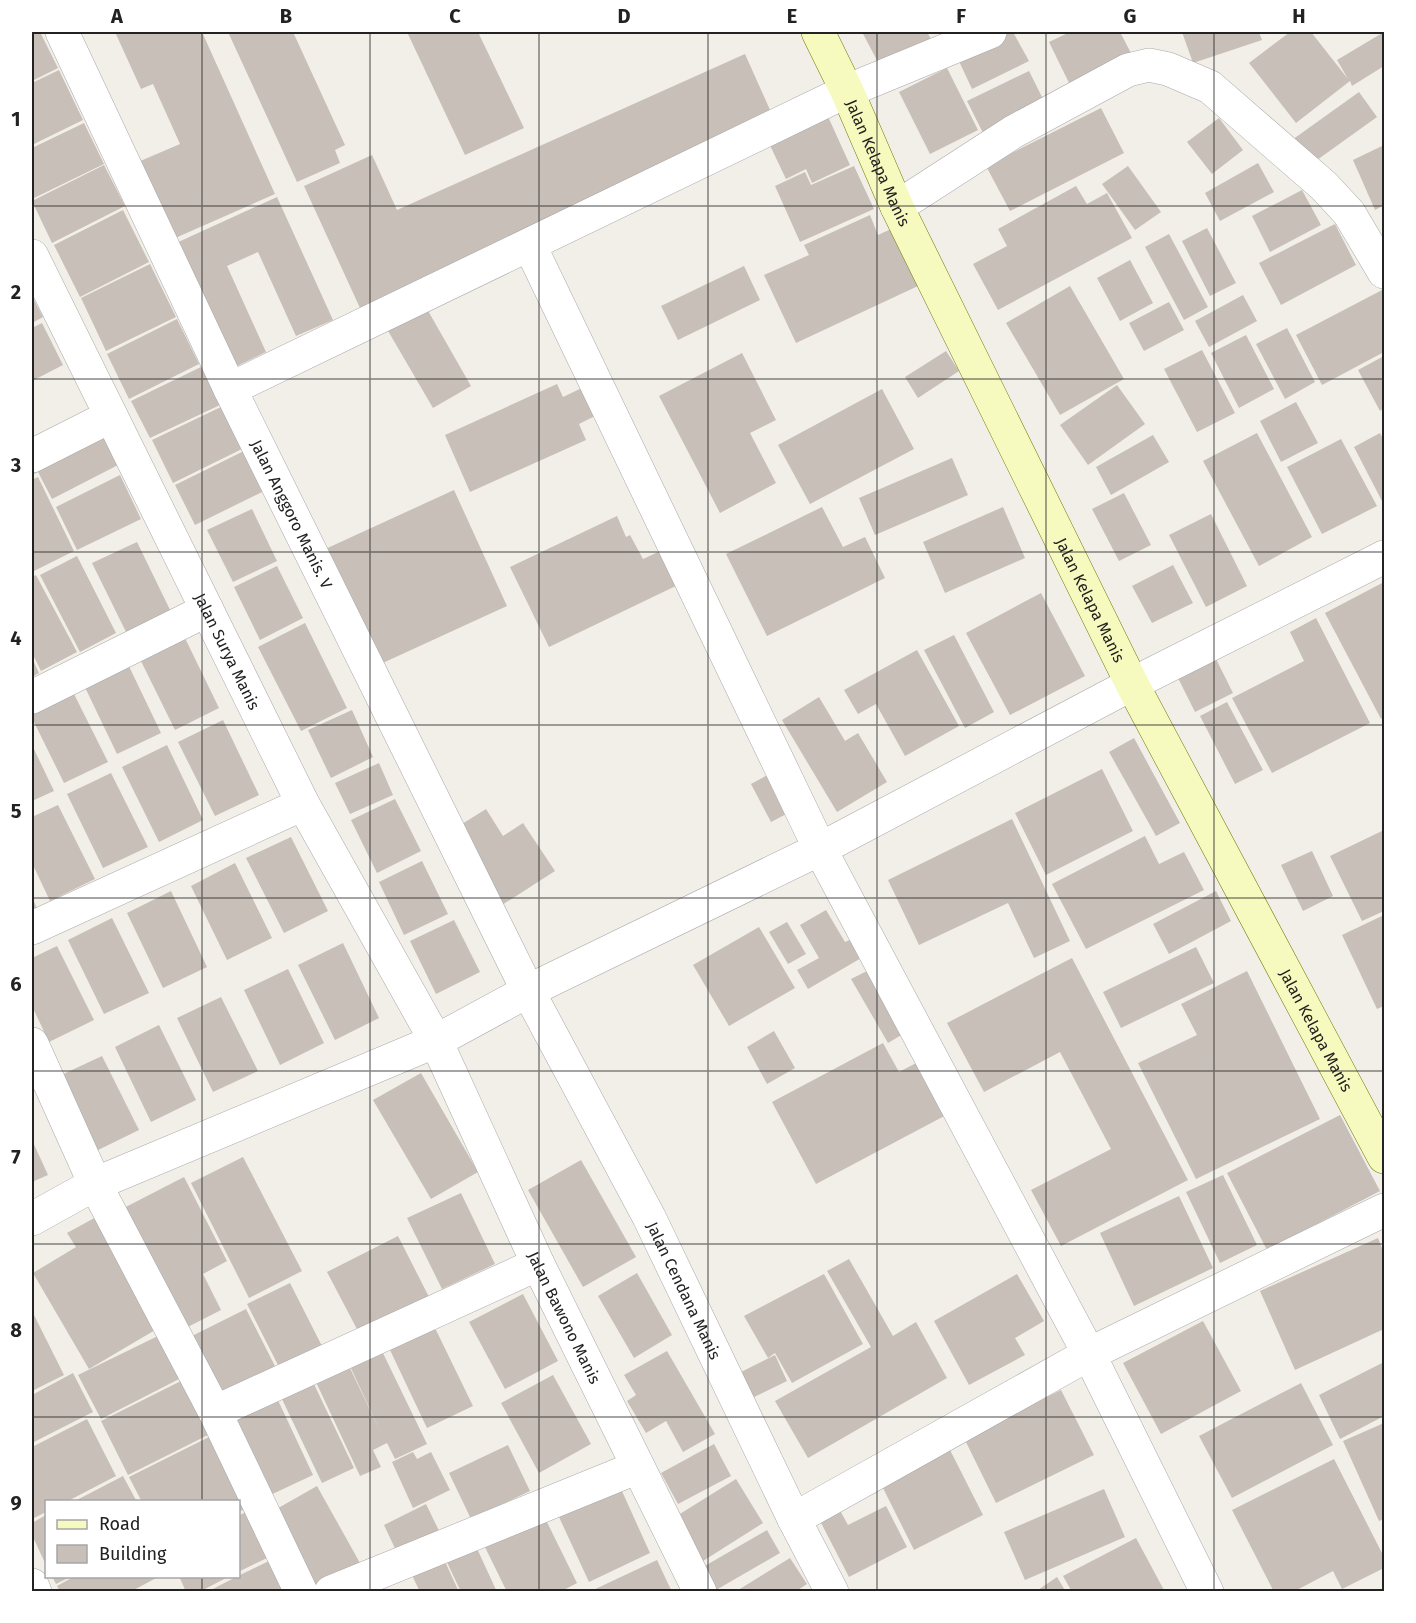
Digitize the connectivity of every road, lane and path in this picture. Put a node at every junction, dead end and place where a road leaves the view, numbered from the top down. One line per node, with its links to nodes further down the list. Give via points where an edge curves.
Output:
1 (62, 32): 9 (street, Jalan Anggoro Manis. V)
2 (818, 32): 4 (street, Jalan Kelapa Manis)
3 (990, 32): 4 (street)
4 (847, 91): 5 (street, Jalan Kelapa Manis); 6 (street)
5 (897, 207): 8 (street, via 1013,132 1128,70 1149,65 1210,87 1324,186 1349,213); 14 (street, Jalan Kelapa Manis)
6 (530, 246): 9 (street); 17 (street)
7 (32, 256): 10 (street, Jalan Surya Manis)
8 (1384, 272)
9 (230, 389): 19 (street, Jalan Anggoro Manis. V)
10 (111, 416): 11 (street); 13 (street, Jalan Surya Manis)
11 (32, 456)
12 (1384, 557): 14 (street)
13 (207, 610): 15 (street); 16 (street, Jalan Surya Manis)
14 (1132, 684): 17 (street); 22 (street, Jalan Kelapa Manis)
15 (32, 697)
16 (303, 804): 18 (street); 20 (street, Jalan Surya Manis)
17 (820, 849): 19 (street); 27 (street)
18 (32, 928)
19 (528, 992): 20 (street); 30 (street, Jalan Cendana Manis, via 649,1217)
20 (436, 1041): 23 (street); 26 (street, Jalan Bawono Manis)
21 (32, 1044): 23 (street)
22 (1384, 1157)
23 (95, 1184): 25 (street); 28 (street)
24 (1384, 1210): 27 (street)
25 (32, 1219)
26 (538, 1264): 28 (street); 29 (street, Jalan Bawono Manis)
27 (1089, 1354): 30 (street); 37 (street)
28 (214, 1412): 33 (street)
29 (638, 1467): 34 (street); 35 (street, Jalan Bawono Manis)
30 (794, 1519): 36 (street, Jalan Cendana Manis)
31 (32, 1584): 32 (street)
32 (35, 1592)
33 (301, 1592)
34 (331, 1592)
35 (700, 1592)
36 (832, 1592)
37 (1207, 1592)

